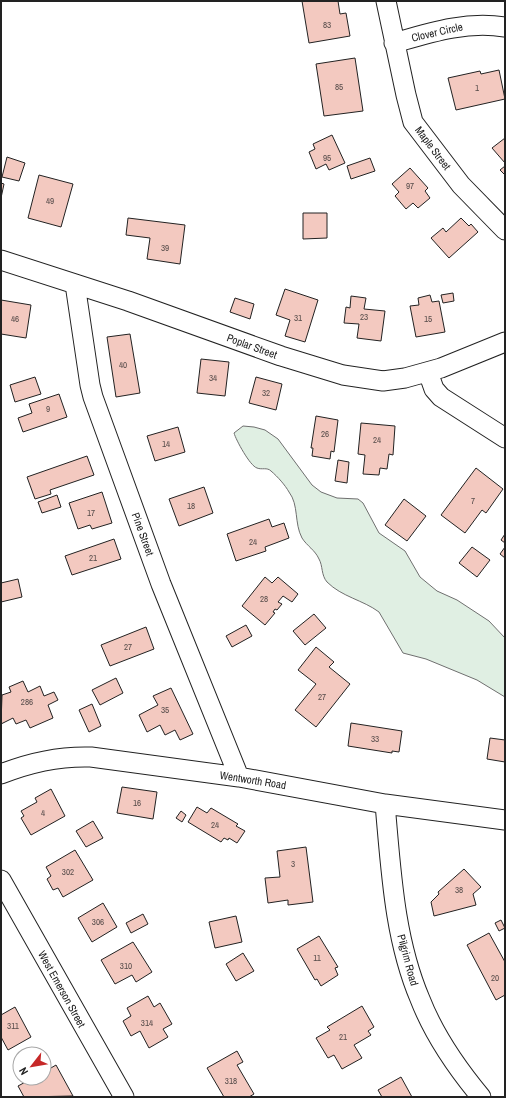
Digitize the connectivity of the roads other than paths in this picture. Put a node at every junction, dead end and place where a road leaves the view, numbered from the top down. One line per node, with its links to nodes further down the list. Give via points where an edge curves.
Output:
1 (386, 1): 3 (street, Maple Street)
2 (505, 27): 3 (street, Clover Circle, via 488,24 466,25)
3 (394, 43): 4 (street, Maple Street, via 410,112 416,126 466,190)
4 (505, 230)
5 (1, 260): 6 (street, Poplar Street)
6 (75, 284): 8 (street, Poplar Street, via 343,375 383,381); 11 (street, Pine Street, via 93,397 161,584)
7 (505, 342): 8 (street, Poplar Street)
8 (428, 372): 9 (street, via 434,389 441,397)
9 (505, 438)
10 (1, 774): 11 (street, Wentworth Road, via 36,761 73,756)
11 (239, 777): 12 (street, Wentworth Road)
12 (386, 804): 13 (street, Wentworth Road); 16 (street, Pilgrim Road, via 395,902 412,978 424,1010 440,1039 460,1071)
13 (505, 820)
14 (3, 890): 15 (street, West Emerson Street)
15 (124, 1097)
16 (481, 1097)

